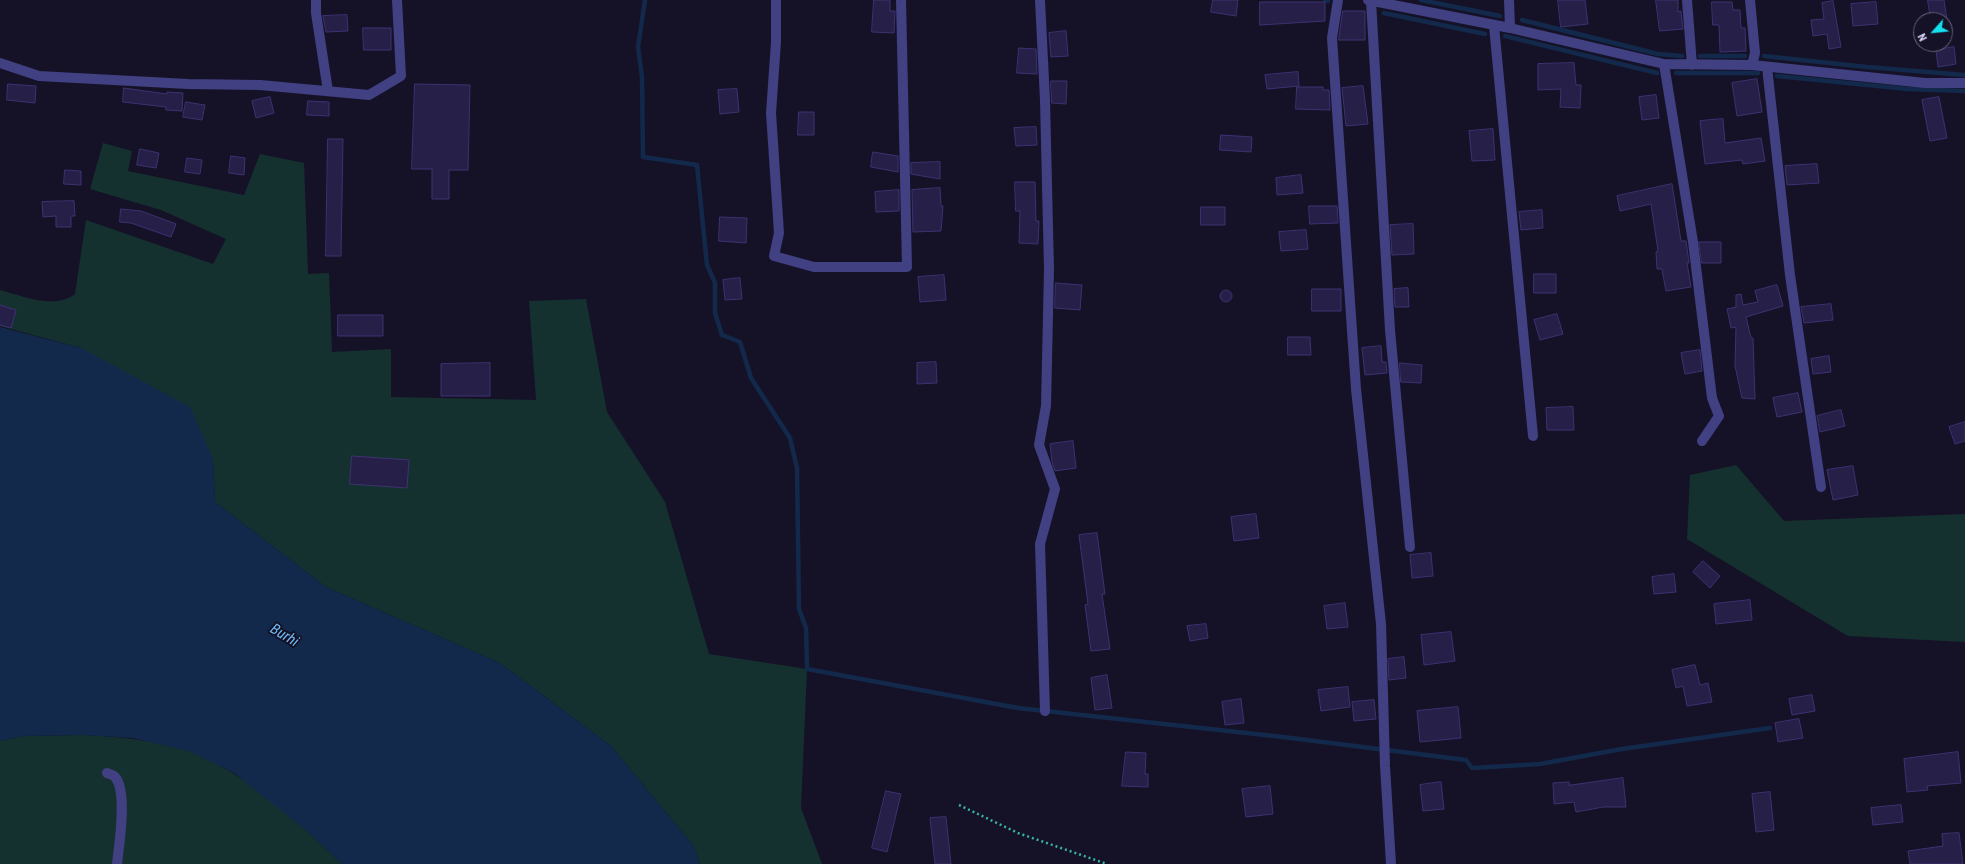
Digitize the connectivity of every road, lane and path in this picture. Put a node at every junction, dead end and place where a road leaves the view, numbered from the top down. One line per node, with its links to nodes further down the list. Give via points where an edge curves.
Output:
1 (316, 0): 19 (street)
2 (397, 0): 19 (street, via 401,76 369,95)
3 (776, 0): 4 (street, via 771,113 779,234 774,256 814,267 907,267)
4 (901, 0)
5 (1040, 0): 24 (street, via 1046,100 1048,269 1046,406 1039,445 1055,489 1040,544)
6 (1338, 0): 30 (street, via 1332,38 1356,389 1381,624)
7 (1370, 0): 11 (street); 23 (street, via 1390,330)
8 (1509, 0): 12 (street)
9 (1687, 0): 15 (street)
10 (1750, 0): 16 (street, via 1755,53)
11 (1494, 26): 12 (street); 20 (street)
12 (1510, 28): 14 (street)
13 (0, 63): 19 (street, via 39,76 260,85)
14 (1664, 64): 15 (street); 21 (street, via 1692,242 1712,398 1719,416)
15 (1692, 65): 16 (street)
16 (1752, 65): 17 (street)
17 (1767, 67): 18 (street, via 1925,83); 22 (street, via 1790,275)
18 (1965, 83)
19 (328, 91)
20 (1533, 436)
21 (1702, 441)
22 (1821, 487)
23 (1410, 547)
24 (1045, 711)
25 (107, 773): 28 (street, via 115,777 121,790 122,828)
26 (959, 805): 27 (path, via 1018,834)
27 (1096, 862): 29 (path)
28 (117, 864)
29 (1107, 864)
30 (1391, 864)

